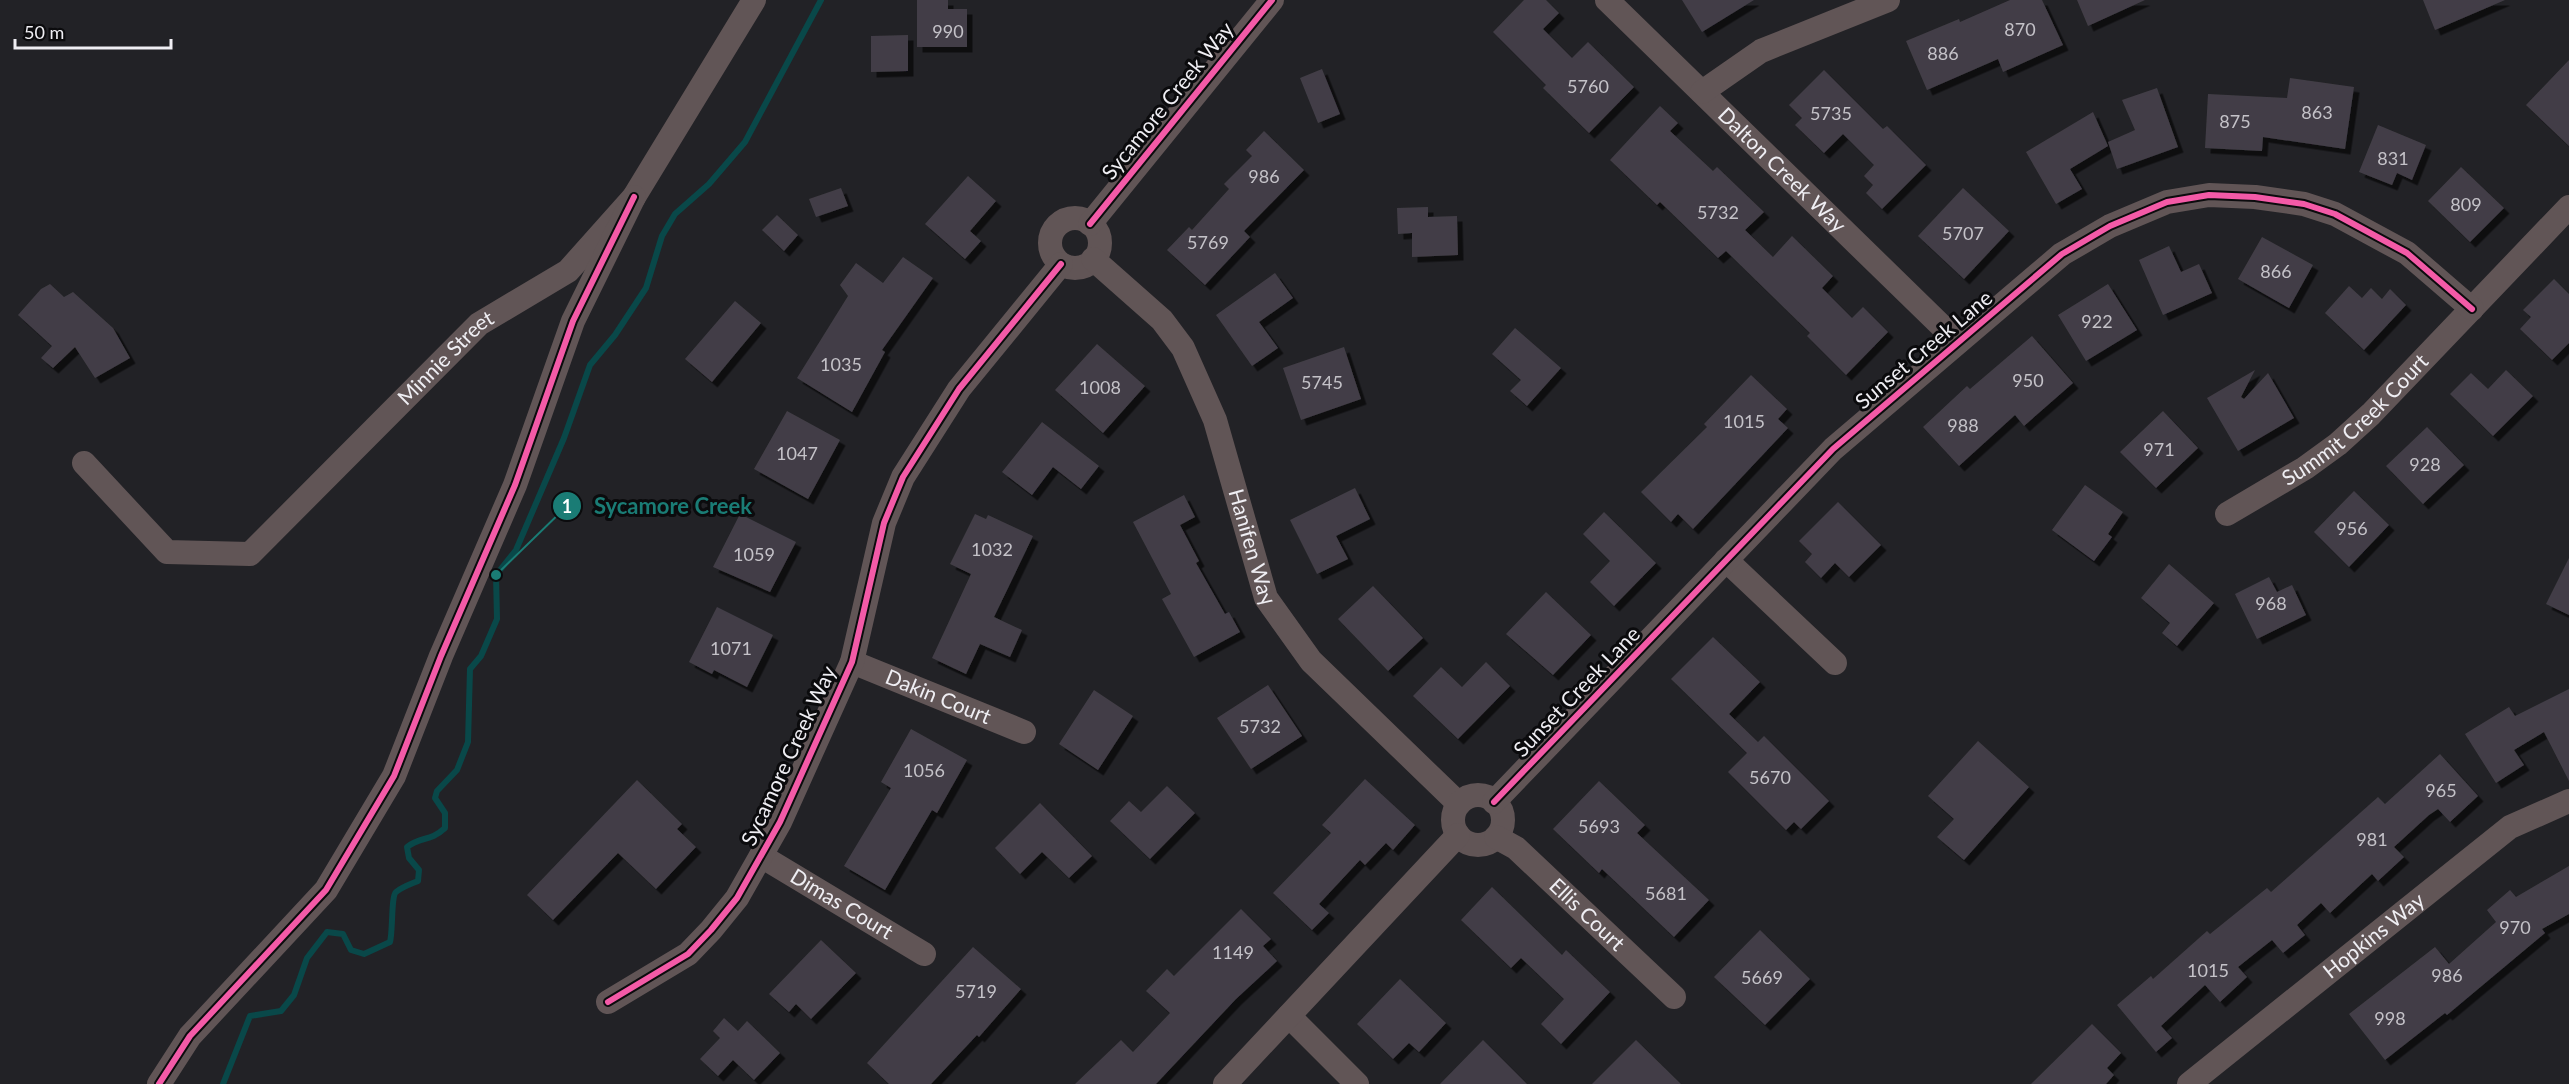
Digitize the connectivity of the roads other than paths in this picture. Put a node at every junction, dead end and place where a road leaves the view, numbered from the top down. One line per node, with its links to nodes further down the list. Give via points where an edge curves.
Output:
1 (754, 0): 6 (street, Minnie Street)
2 (1272, 0): 8 (street, Sycamore Creek Way)
3 (1607, 0): 5 (street, Dalton Creek Way)
4 (1888, 0): 5 (street, via 1761,51)
5 (1702, 92): 12 (street, Dalton Creek Way)
6 (634, 197): 13 (street, Minnie Street, via 568,272 479,324 250,554 167,552); 29 (street, via 573,321 515,485 394,776 326,890 190,1036)
7 (2569, 207): 11 (street, Summit Creek Court)
8 (1090, 224): 9 (street, via 1099,240); 10 (street, via 1077,218 1056,227 1050,248)
9 (1093, 260): 10 (street, via 1076,267); 21 (street, Hanifen Way, via 1162,320 1183,348 1215,420 1266,598 1311,661)
10 (1061, 264): 16 (street, Sycamore Creek Way, via 959,389 903,477 884,523)
11 (2472, 309): 12 (street, Sunset Creek Lane, via 2407,253 2335,214 2304,204 2209,195 2168,202 2110,226 2062,254); 14 (street, Summit Creek Court, via 2338,444)
12 (1958, 342): 15 (street, Sunset Creek Lane, via 1833,449)
13 (84, 463)
14 (2227, 514)
15 (1726, 560): 17 (street); 20 (street, Sunset Creek Lane)
16 (852, 662): 18 (street, Dakin Court); 24 (street, Sycamore Creek Way, via 815,750)
17 (1835, 663)
18 (1024, 732)
19 (2569, 801): 32 (street, Hopkins Way, via 2511,827)
20 (1494, 802): 21 (street, via 1472,796); 23 (street, via 1502,818)
21 (1459, 804): 22 (street, via 1453,819)
22 (1458, 835): 23 (street, via 1479,845); 28 (street)
23 (1496, 837): 26 (street, Ellis Court, via 1516,848)
24 (761, 856): 25 (street, Dimas Court); 27 (street, Sycamore Creek Way, via 737,898 688,954)
25 (924, 954)
26 (1674, 998)
27 (608, 1002)
28 (1289, 1016): 30 (street); 31 (street)
29 (159, 1084)
30 (1225, 1084)
31 (1357, 1084)
32 (2188, 1084)

